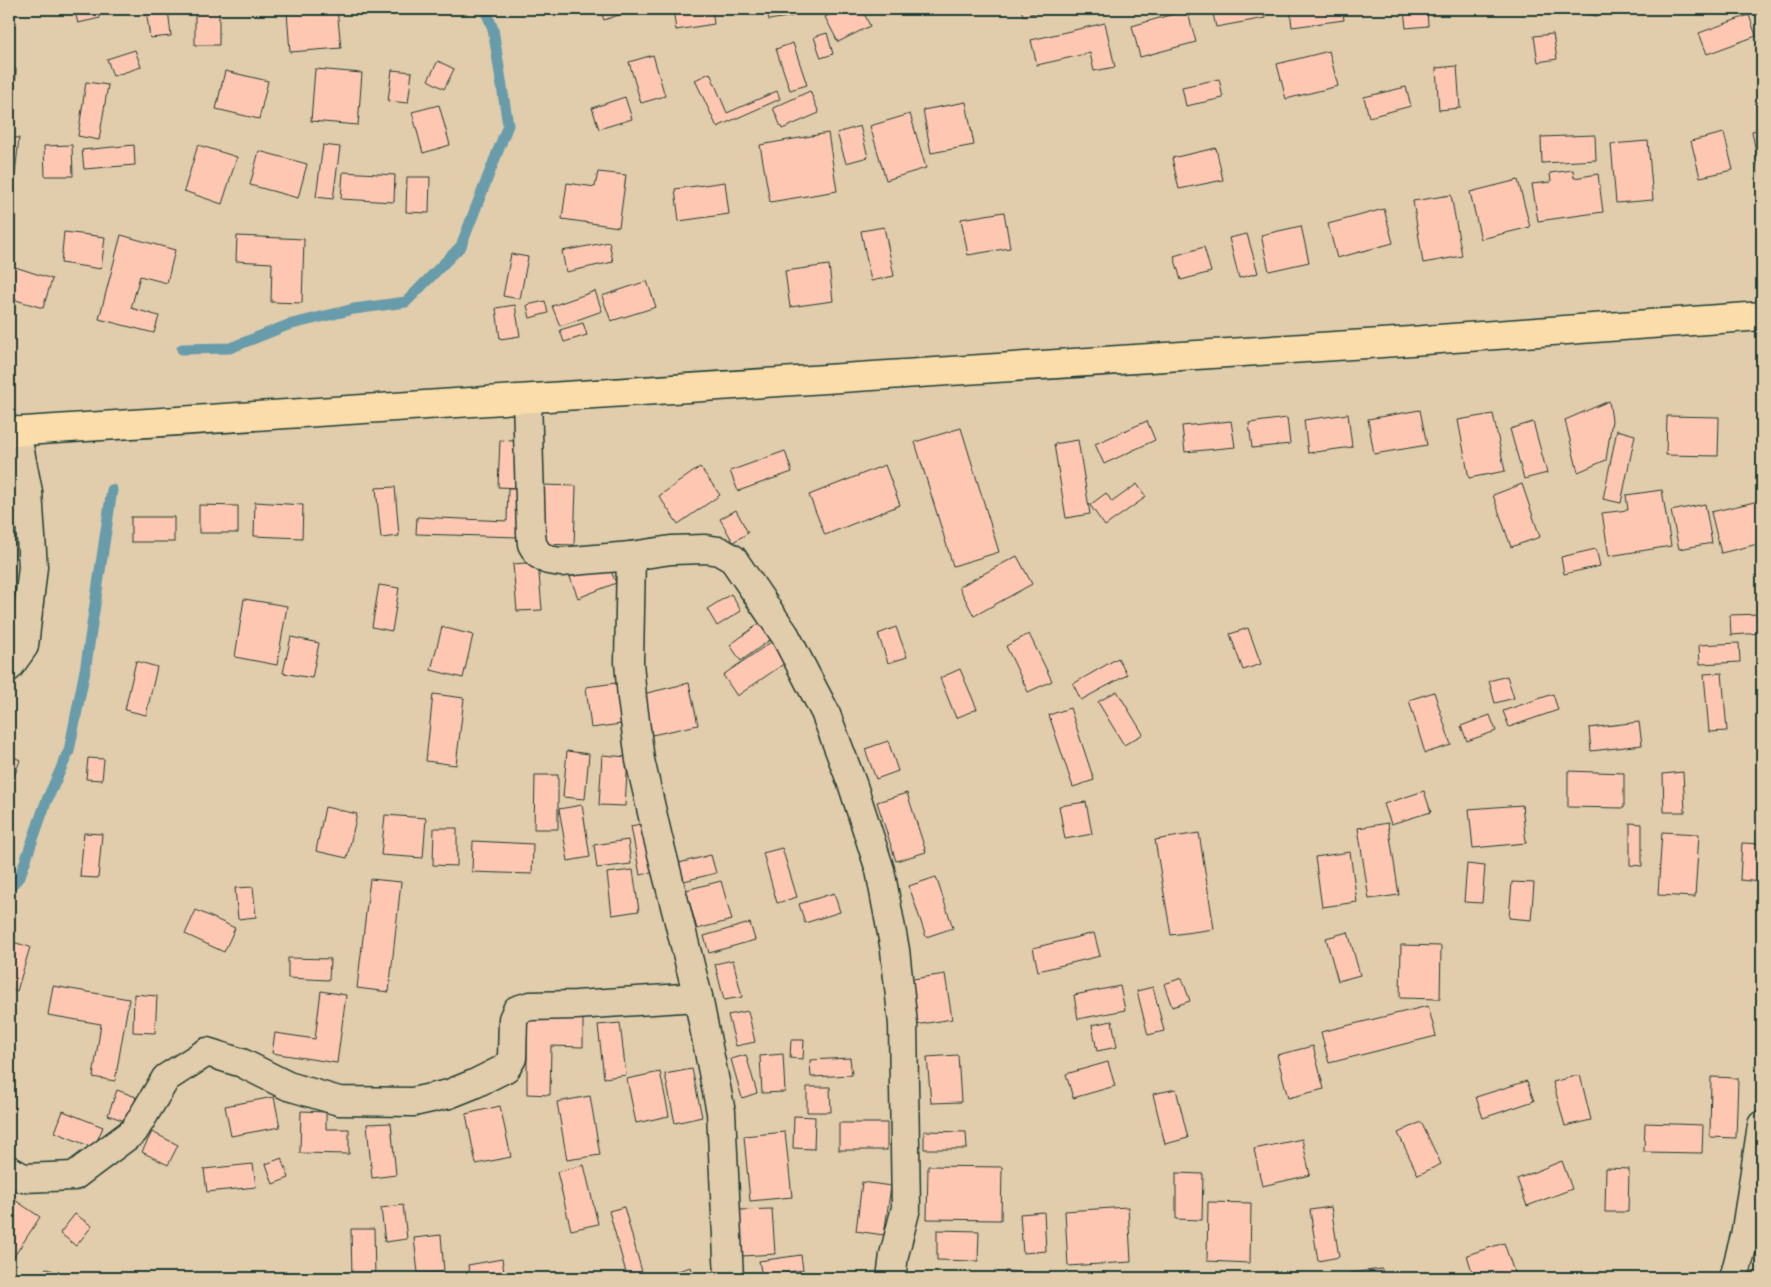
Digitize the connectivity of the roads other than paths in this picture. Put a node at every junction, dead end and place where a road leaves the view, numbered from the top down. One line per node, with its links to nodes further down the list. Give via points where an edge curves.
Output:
1 (1762, 316): 2 (highway)
2 (527, 398): 3 (highway); 4 (street, via 531,533 532,544 538,554 561,562)
3 (12, 431): 5 (street, via 28,492 33,567 24,646)
4 (631, 556): 6 (street, via 629,662 640,760); 10 (street, via 705,549 719,551 733,560 785,635 824,712 853,786 880,870 895,950 903,1024 906,1208)
5 (9, 667)
6 (698, 997): 8 (street, via 530,1006 517,1010 513,1019 512,1058 506,1068 449,1094 413,1102 339,1101 288,1086 242,1063 208,1052 166,1078 134,1131 74,1176 22,1178); 9 (street, via 721,1112)
7 (1762, 1125): 11 (street, via 1745,1236)
8 (9, 1170)
9 (729, 1278)
10 (891, 1278)
11 (1734, 1278)

